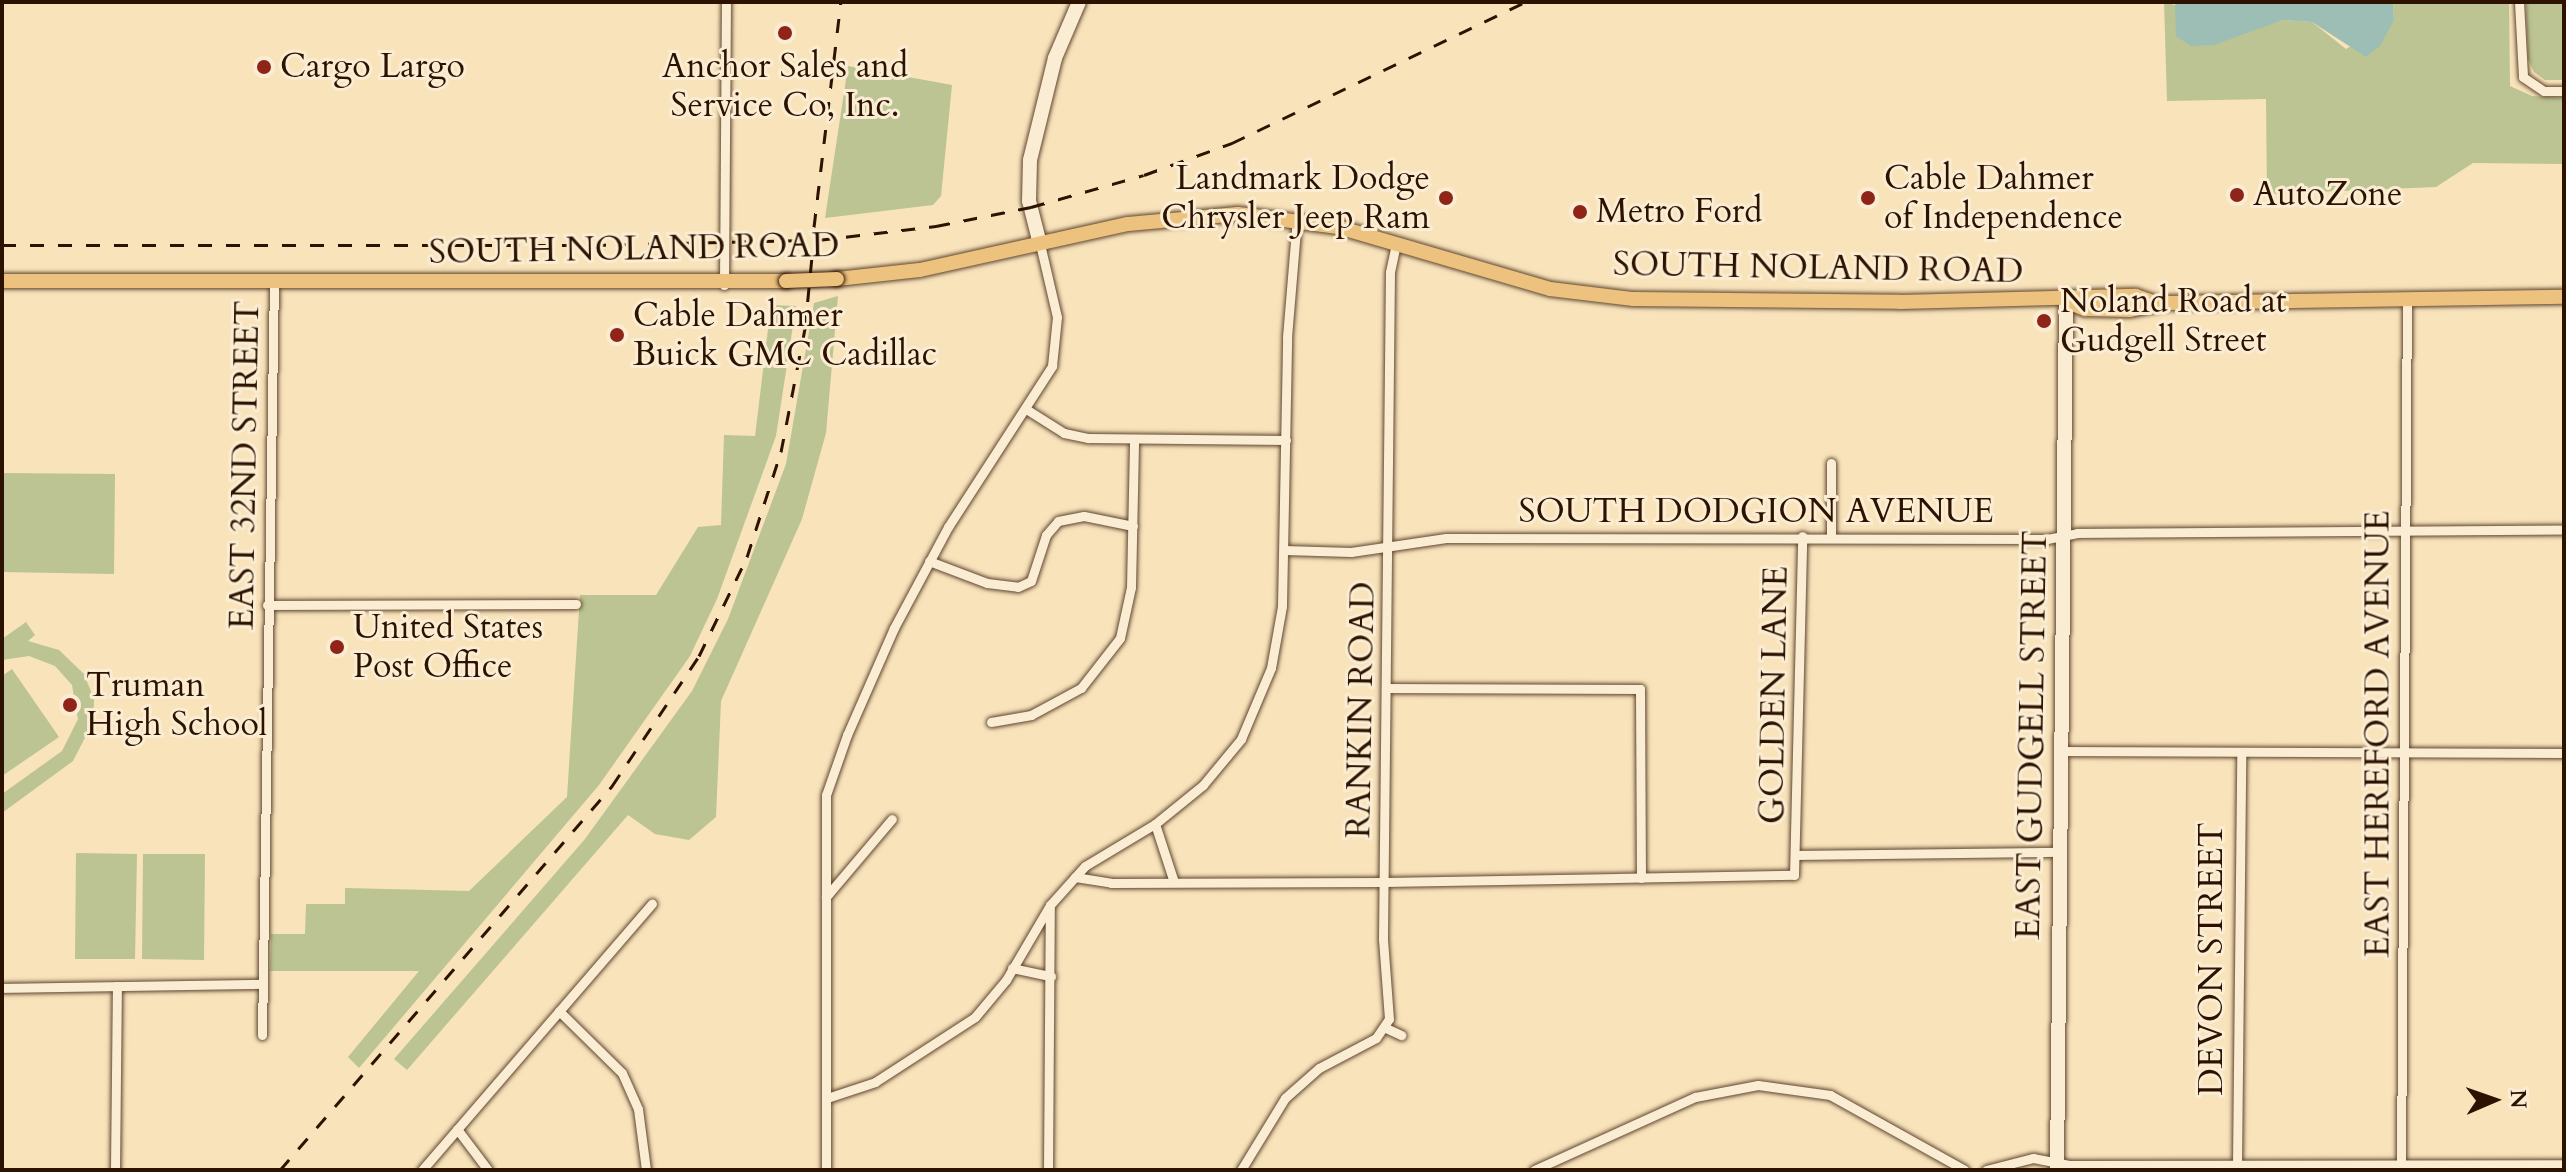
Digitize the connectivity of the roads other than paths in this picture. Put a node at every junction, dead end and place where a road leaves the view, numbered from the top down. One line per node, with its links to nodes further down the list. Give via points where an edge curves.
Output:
1 (726, 2): 10 (street)
2 (1079, 2): 6 (street, via 1055,58 1030,160 1029,201)
3 (2519, 2): 4 (street, via 2519,68 2528,83 2544,91)
4 (2564, 91)
5 (1297, 219): 6 (main road, SOUTH NOLAND ROAD, via 1178,216); 7 (main road, SOUTH NOLAND ROAD); 16 (street, via 1287,337)
6 (1040, 244): 10 (main road, SOUTH NOLAND ROAD, bridge, via 920,270); 14 (street, via 1057,341 1052,366)
7 (1396, 244): 13 (main road, SOUTH NOLAND ROAD, via 1550,289 1633,299); 24 (street, RANKIN ROAD, via 1390,272)
8 (274, 280): 9 (main road, SOUTH NOLAND ROAD); 10 (main road, SOUTH NOLAND ROAD); 28 (street, EAST 32ND STREET)
9 (2, 281)
10 (724, 285)
11 (2564, 297): 12 (main road, SOUTH NOLAND ROAD)
12 (2407, 298): 13 (main road, SOUTH NOLAND ROAD, via 2159,304 2130,310 2085,309); 20 (street, EAST HEREFORD AVENUE)
13 (2066, 301): 23 (street, EAST GUDGELL STREET)
14 (1026, 409): 15 (street, via 1064,433); 26 (street)
15 (1134, 440): 16 (street); 18 (street)
16 (1286, 440): 25 (street)
17 (1831, 463): 22 (street)
18 (1133, 526): 26 (street, via 1084,516 1058,521 1046,535 1031,581 1018,587 987,583); 30 (street, via 1128,618 1101,669 1081,688 1031,715)
19 (2564, 530): 20 (street, SOUTH DODGION AVENUE)
20 (2406, 531): 23 (street, SOUTH DODGION AVENUE); 32 (street, EAST HEREFORD AVENUE)
21 (1802, 536): 22 (street, SOUTH DODGION AVENUE); 24 (street, SOUTH DODGION AVENUE, via 1446,538); 38 (street, GOLDEN LANE)
22 (1831, 536): 23 (street, SOUTH DODGION AVENUE)
23 (2065, 536): 31 (street, EAST GUDGELL STREET)
24 (1389, 545): 25 (street, SOUTH DODGION AVENUE, via 1351,552); 29 (street, RANKIN ROAD)
25 (1284, 550): 36 (street, via 1282,606 1260,703 1216,771)
26 (929, 561): 43 (street, via 837,759 823,821)
27 (576, 604): 28 (street)
28 (267, 605): 48 (street, EAST 32ND STREET)
29 (1388, 688): 40 (street, via 1640,689); 42 (street, RANKIN ROAD)
30 (991, 722)
31 (2062, 751): 34 (street); 37 (street, EAST GUDGELL STREET)
32 (2405, 753): 33 (street); 34 (street); 60 (street, EAST HEREFORD AVENUE)
33 (2564, 753)
34 (2241, 754): 59 (street, DEVON STREET)
35 (892, 819): 43 (street)
36 (1155, 824): 39 (street); 41 (street)
37 (2060, 852): 38 (street); 57 (street, EAST GUDGELL STREET)
38 (1798, 855): 40 (street, via 1798,870 1790,877)
39 (1075, 877): 41 (street); 45 (street)
40 (1641, 878): 42 (street)
41 (1174, 882): 42 (street)
42 (1385, 882): 52 (street, RANKIN ROAD)
43 (826, 897): 55 (street)
44 (652, 904): 51 (street)
45 (1050, 905): 46 (street); 47 (street)
46 (1012, 968): 47 (street); 55 (street, via 990,1002 955,1031 875,1082)
47 (1051, 976): 66 (street)
48 (262, 984): 49 (street); 53 (street, EAST 32ND STREET)
49 (117, 986): 50 (street); 61 (street)
50 (2, 988)
51 (559, 1011): 56 (street); 64 (street, via 622,1073 638,1109)
52 (1386, 1028): 54 (street); 67 (street, via 1319,1068 1269,1117)
53 (262, 1035)
54 (1401, 1035)
55 (827, 1098): 65 (street)
56 (457, 1129): 62 (street); 63 (street)
57 (2057, 1164): 59 (street); 70 (street, via 2022,1160)
58 (2564, 1164): 60 (street)
59 (2237, 1165): 60 (street)
60 (2401, 1167)
61 (115, 1170)
62 (422, 1170)
63 (488, 1170)
64 (646, 1170)
65 (826, 1170)
66 (1048, 1170)
67 (1241, 1170)
68 (1534, 1170): 69 (street, via 1695,1097 1758,1085 1830,1095)
69 (1965, 1170)
70 (1986, 1170)

